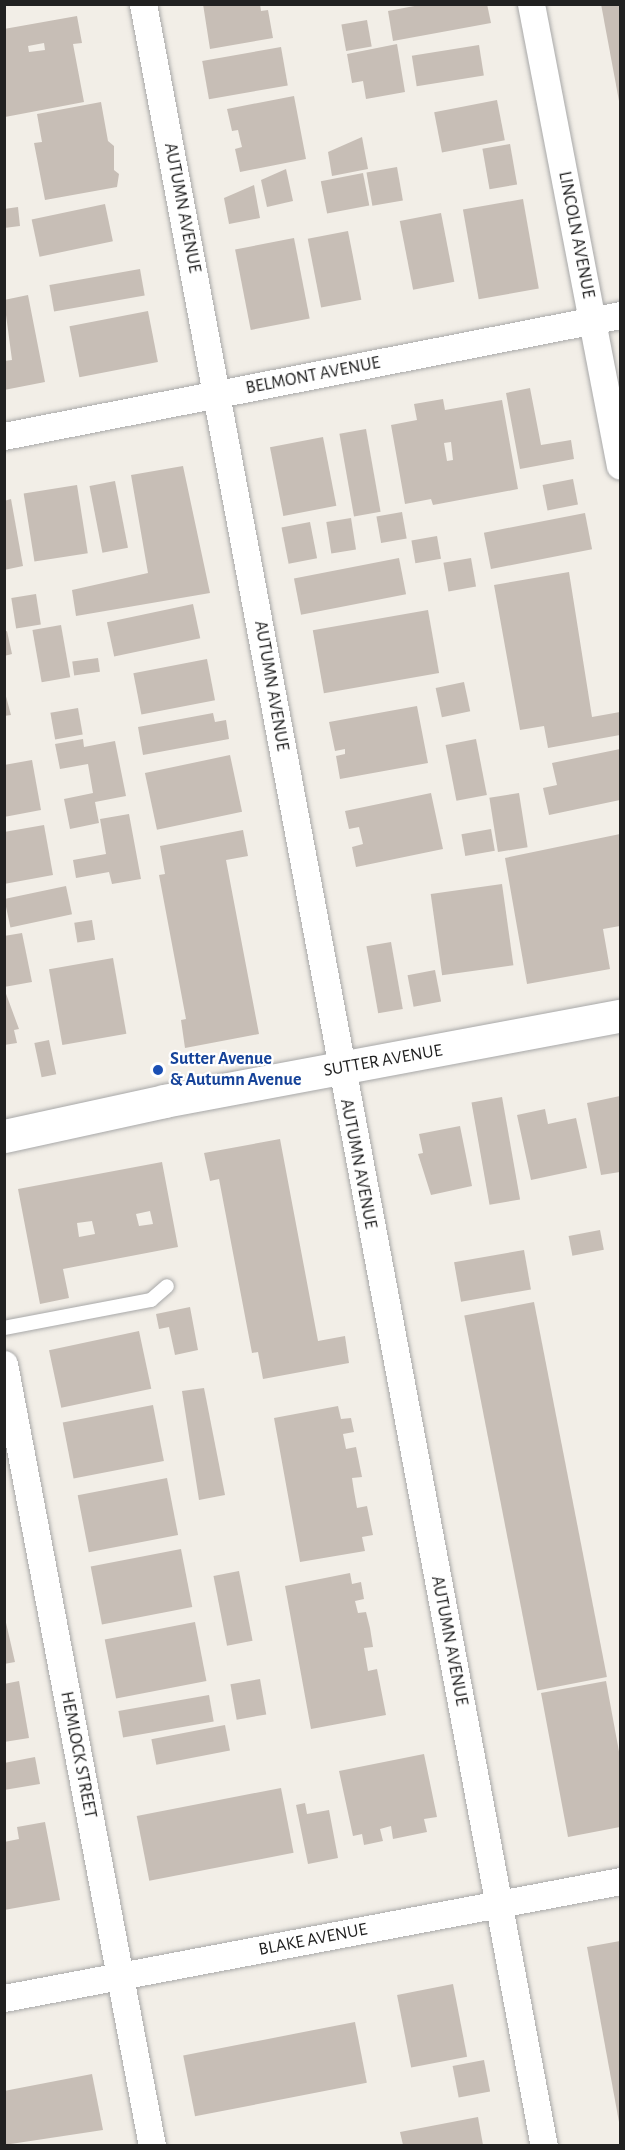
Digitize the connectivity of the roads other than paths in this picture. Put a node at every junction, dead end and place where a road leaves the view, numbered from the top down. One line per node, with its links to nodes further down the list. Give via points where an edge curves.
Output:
1 (143, 4): 5 (street, AUTUMN AVENUE)
2 (531, 4): 4 (street, LINCOLN AVENUE)
3 (621, 315): 4 (street, BELMONT AVENUE)
4 (593, 319): 5 (street, BELMONT AVENUE); 7 (street, LINCOLN AVENUE)
5 (218, 394): 6 (street, BELMONT AVENUE); 9 (street, AUTUMN AVENUE)
6 (4, 436)
7 (621, 465)
8 (621, 1016): 9 (street, SUTTER AVENUE)
9 (340, 1069): 10 (street, SUTTER AVENUE); 15 (street, AUTUMN AVENUE)
10 (4, 1136)
11 (167, 1286): 12 (lane, via 151,1299)
12 (4, 1328)
13 (4, 1364): 16 (street, HEMLOCK STREET)
14 (621, 1881): 15 (street, BLAKE AVENUE)
15 (498, 1905): 16 (street, BLAKE AVENUE); 19 (street, AUTUMN AVENUE)
16 (121, 1976): 17 (street, BLAKE AVENUE); 18 (street, HEMLOCK STREET)
17 (4, 1998)
18 (152, 2145)
19 (544, 2145)

